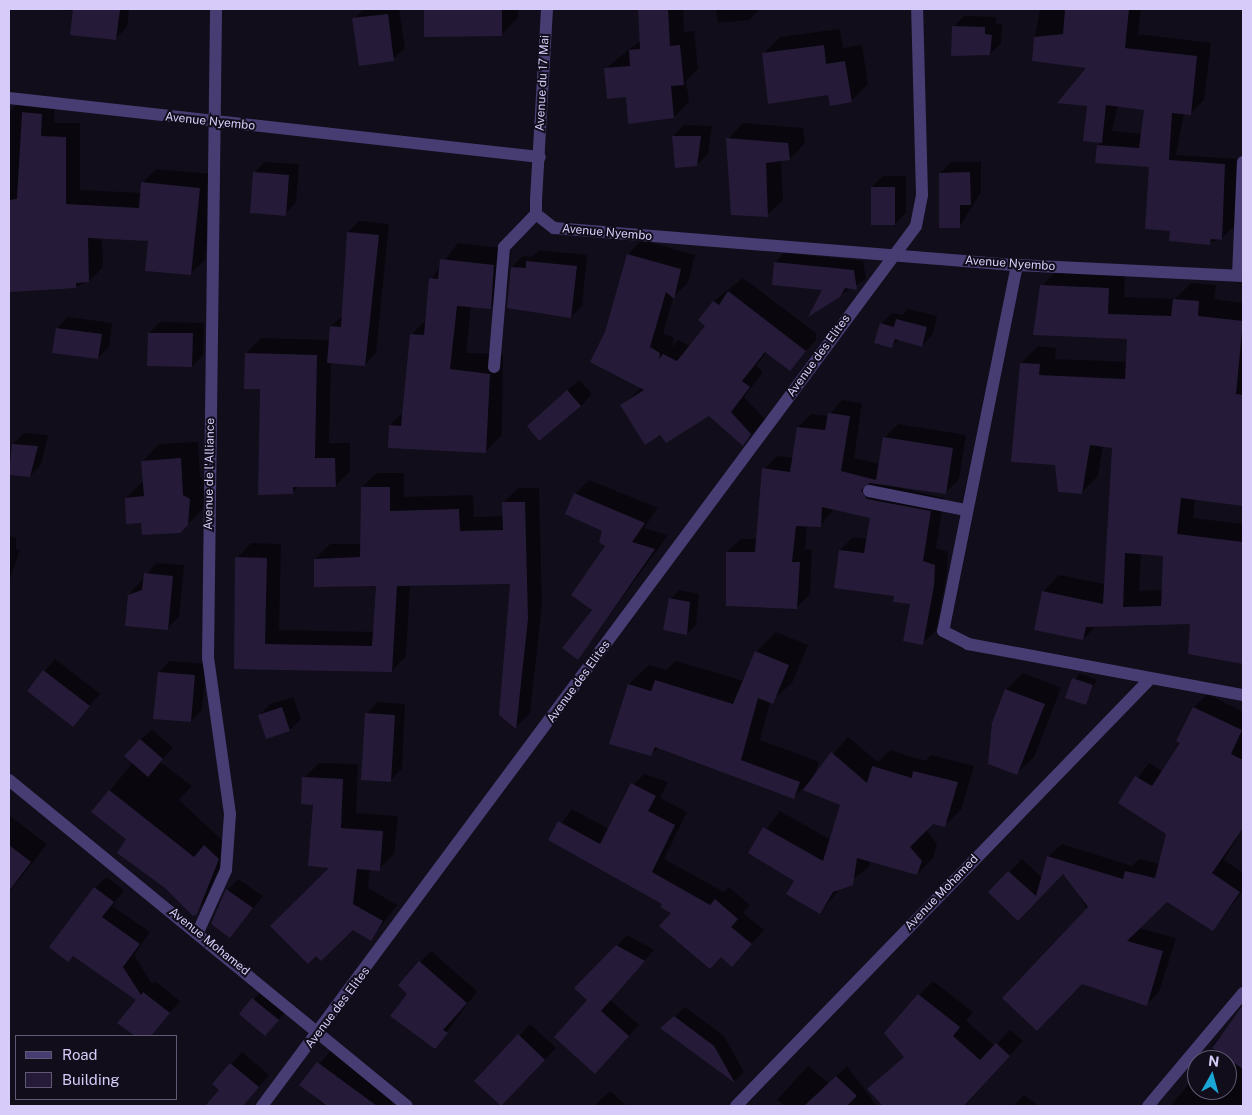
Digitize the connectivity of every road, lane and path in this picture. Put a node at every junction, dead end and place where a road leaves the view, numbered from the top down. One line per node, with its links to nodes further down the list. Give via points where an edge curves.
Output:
1 (216, 9): 5 (street, Avenue de l'Alliance)
2 (547, 9): 6 (street, Avenue du 17 Mai)
3 (917, 9): 9 (street, Avenue des Elites, via 920,212 916,226)
4 (9, 98): 5 (street, Avenue Nyembo)
5 (213, 123): 6 (street, Avenue Nyembo); 18 (street, Avenue de l'Alliance, via 208,658 230,814 226,870)
6 (540, 157): 8 (street)
7 (1243, 162): 11 (street)
8 (536, 214): 9 (street, Avenue Nyembo, via 543,223 571,231); 12 (street, via 504,247)
9 (893, 255): 10 (street, Avenue Nyembo); 20 (street, Avenue des Elites)
10 (1018, 265): 11 (street, Avenue Nyembo); 14 (street)
11 (1240, 275)
12 (494, 367)
13 (869, 491): 14 (street)
14 (966, 510): 15 (street, via 943,623 946,635 968,644)
15 (1149, 680): 16 (street); 23 (street, Avenue Mohamed)
16 (1243, 695)
17 (9, 780): 18 (street, Avenue Mohamed)
18 (198, 932): 20 (street, Avenue Mohamed)
19 (1243, 993): 24 (street)
20 (320, 1034): 21 (street, Avenue des Elites); 22 (street, Avenue Mohamed)
21 (262, 1106)
22 (407, 1106)
23 (736, 1106)
24 (1148, 1106)

